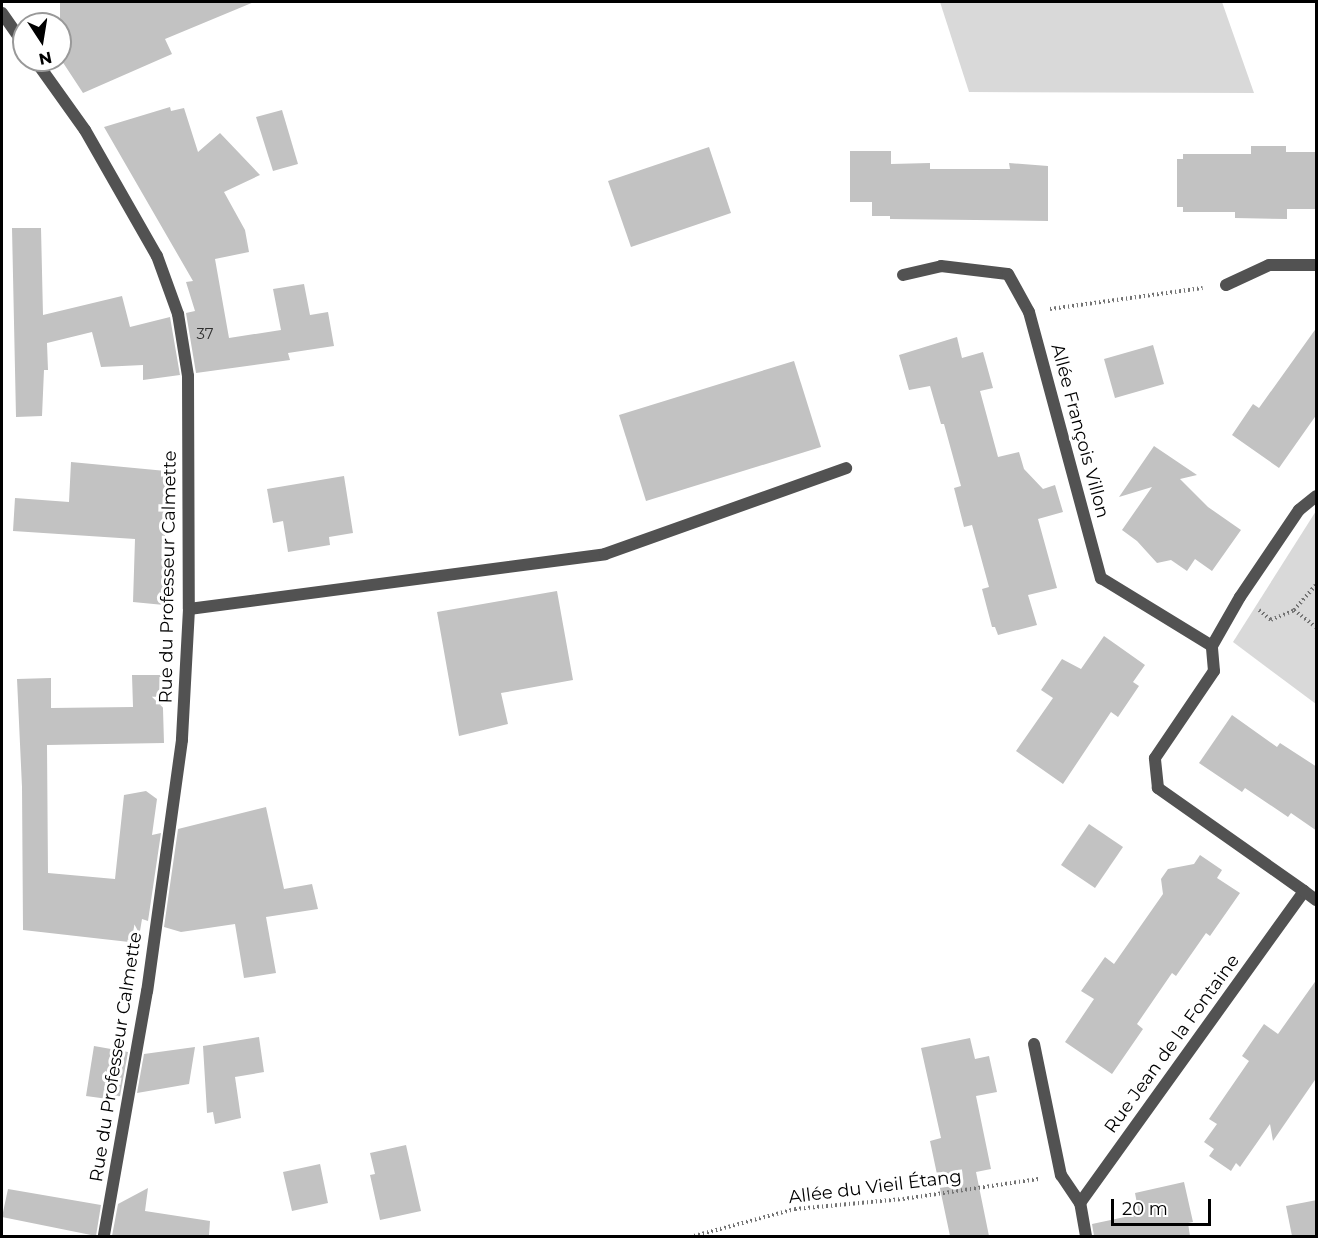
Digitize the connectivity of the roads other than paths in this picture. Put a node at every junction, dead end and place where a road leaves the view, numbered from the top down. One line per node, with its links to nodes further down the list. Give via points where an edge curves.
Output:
1 (2, 13): 2 (street)
2 (12, 27)
3 (44, 72): 9 (street, Rue du Professeur Calmette, via 85,130 158,256 178,314 188,376)
4 (1317, 265): 6 (street, via 1269,265)
5 (903, 275): 10 (street, Allée François Villon, via 940,266 1008,274 1029,312 1101,578)
6 (1226, 285)
7 (846, 468): 9 (street, via 605,554)
8 (1317, 496): 10 (street, via 1299,510)
9 (189, 609): 15 (street, Rue du Professeur Calmette, via 182,740 147,991)
10 (1212, 646): 11 (street, via 1214,671 1155,758 1158,788)
11 (1304, 891): 12 (street); 14 (street, Rue Jean de la Fontaine)
12 (1317, 900)
13 (1034, 1044): 14 (street, via 1061,1175)
14 (1080, 1203): 16 (street)
15 (104, 1236)
16 (1086, 1236)

